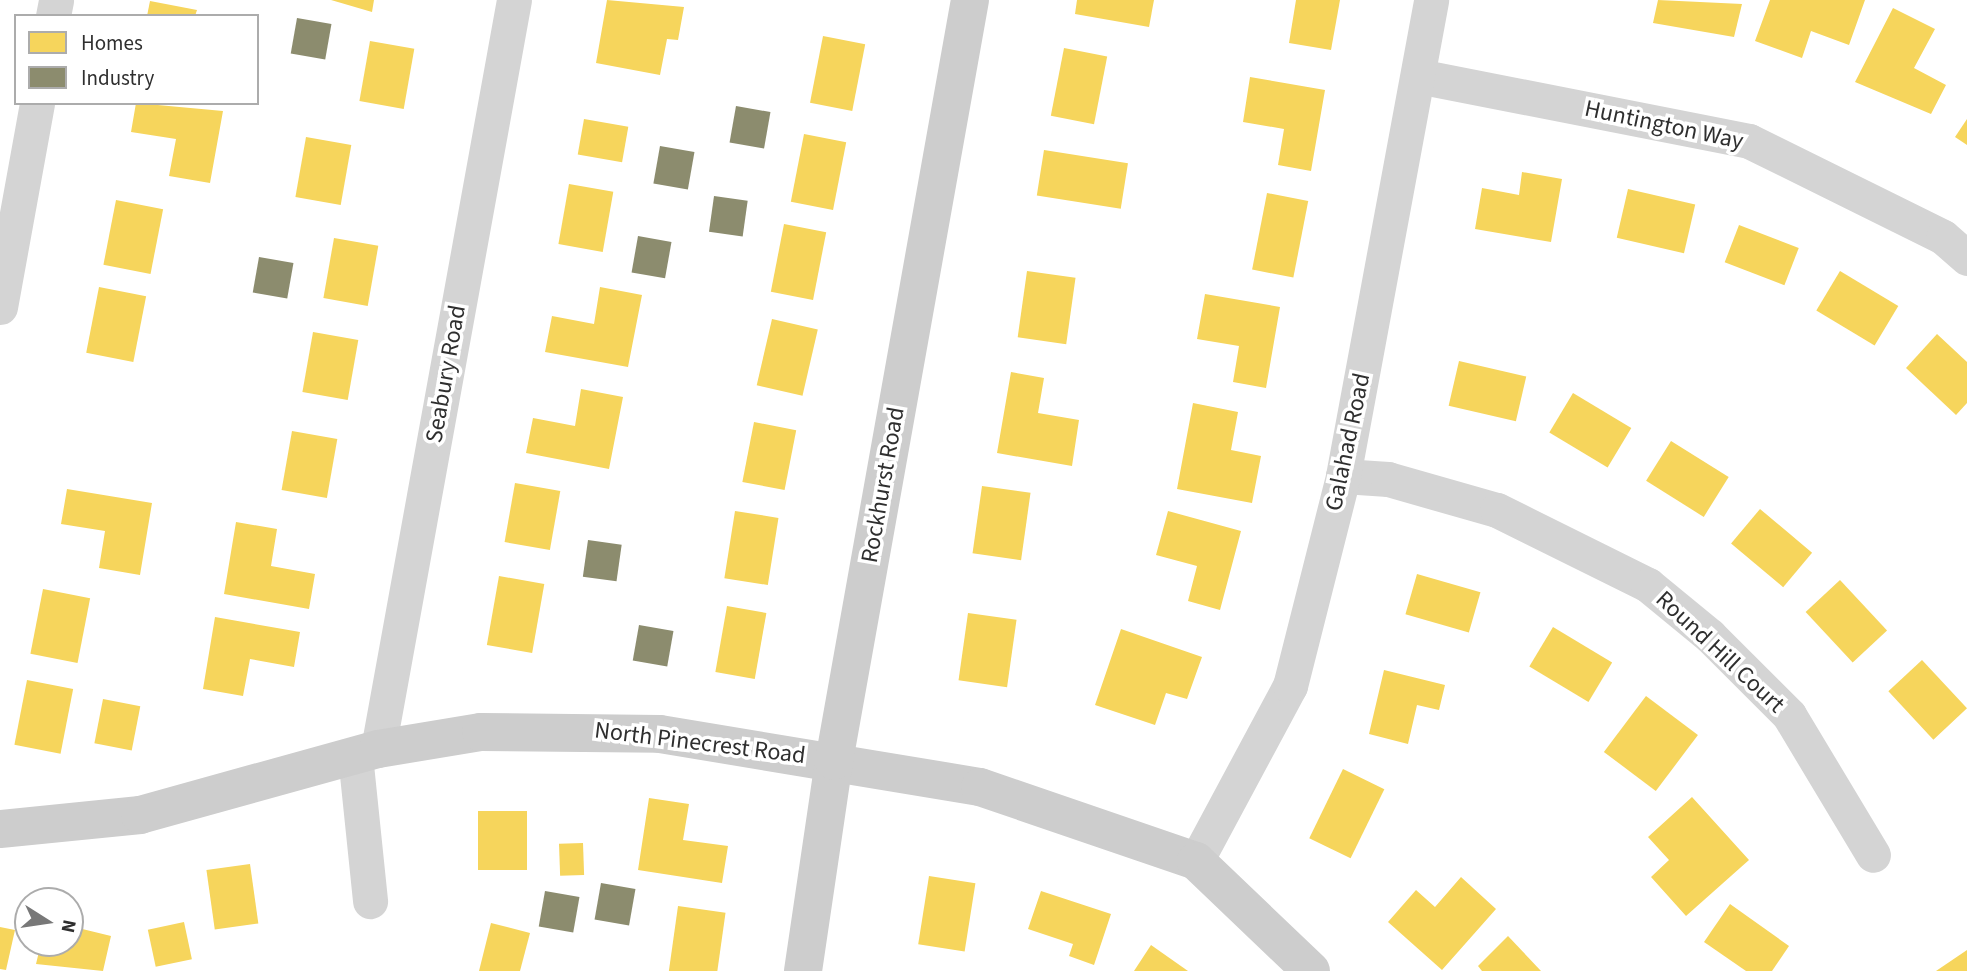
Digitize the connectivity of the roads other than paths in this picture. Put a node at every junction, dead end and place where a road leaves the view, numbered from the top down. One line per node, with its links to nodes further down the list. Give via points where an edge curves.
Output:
1 (514, 0): 9 (street, Seabury Road)
2 (970, 0): 10 (street, Rockhurst Road)
3 (1432, 0): 4 (street, Galahad Road)
4 (1418, 76): 6 (street, Huntington Way, via 1749,141 1943,237); 8 (street, Galahad Road)
5 (37, 105): 7 (street)
6 (1967, 258)
7 (0, 307)
8 (1343, 476): 12 (street, Round Hill Court, via 1388,480 1497,510 1648,585 1710,636 1789,715); 13 (street, Galahad Road, via 1290,686)
9 (367, 752): 10 (street, North Pinecrest Road, via 481,732 592,729); 11 (street, North Pinecrest Road, via 140,815); 14 (street, Seabury Road)
10 (834, 761): 13 (street, North Pinecrest Road, via 980,787); 15 (street, Rockhurst Road)
11 (0, 829)
12 (1873, 855)
13 (1196, 861): 16 (street, North Pinecrest Road)
14 (370, 901)
15 (803, 971)
16 (1311, 971)

